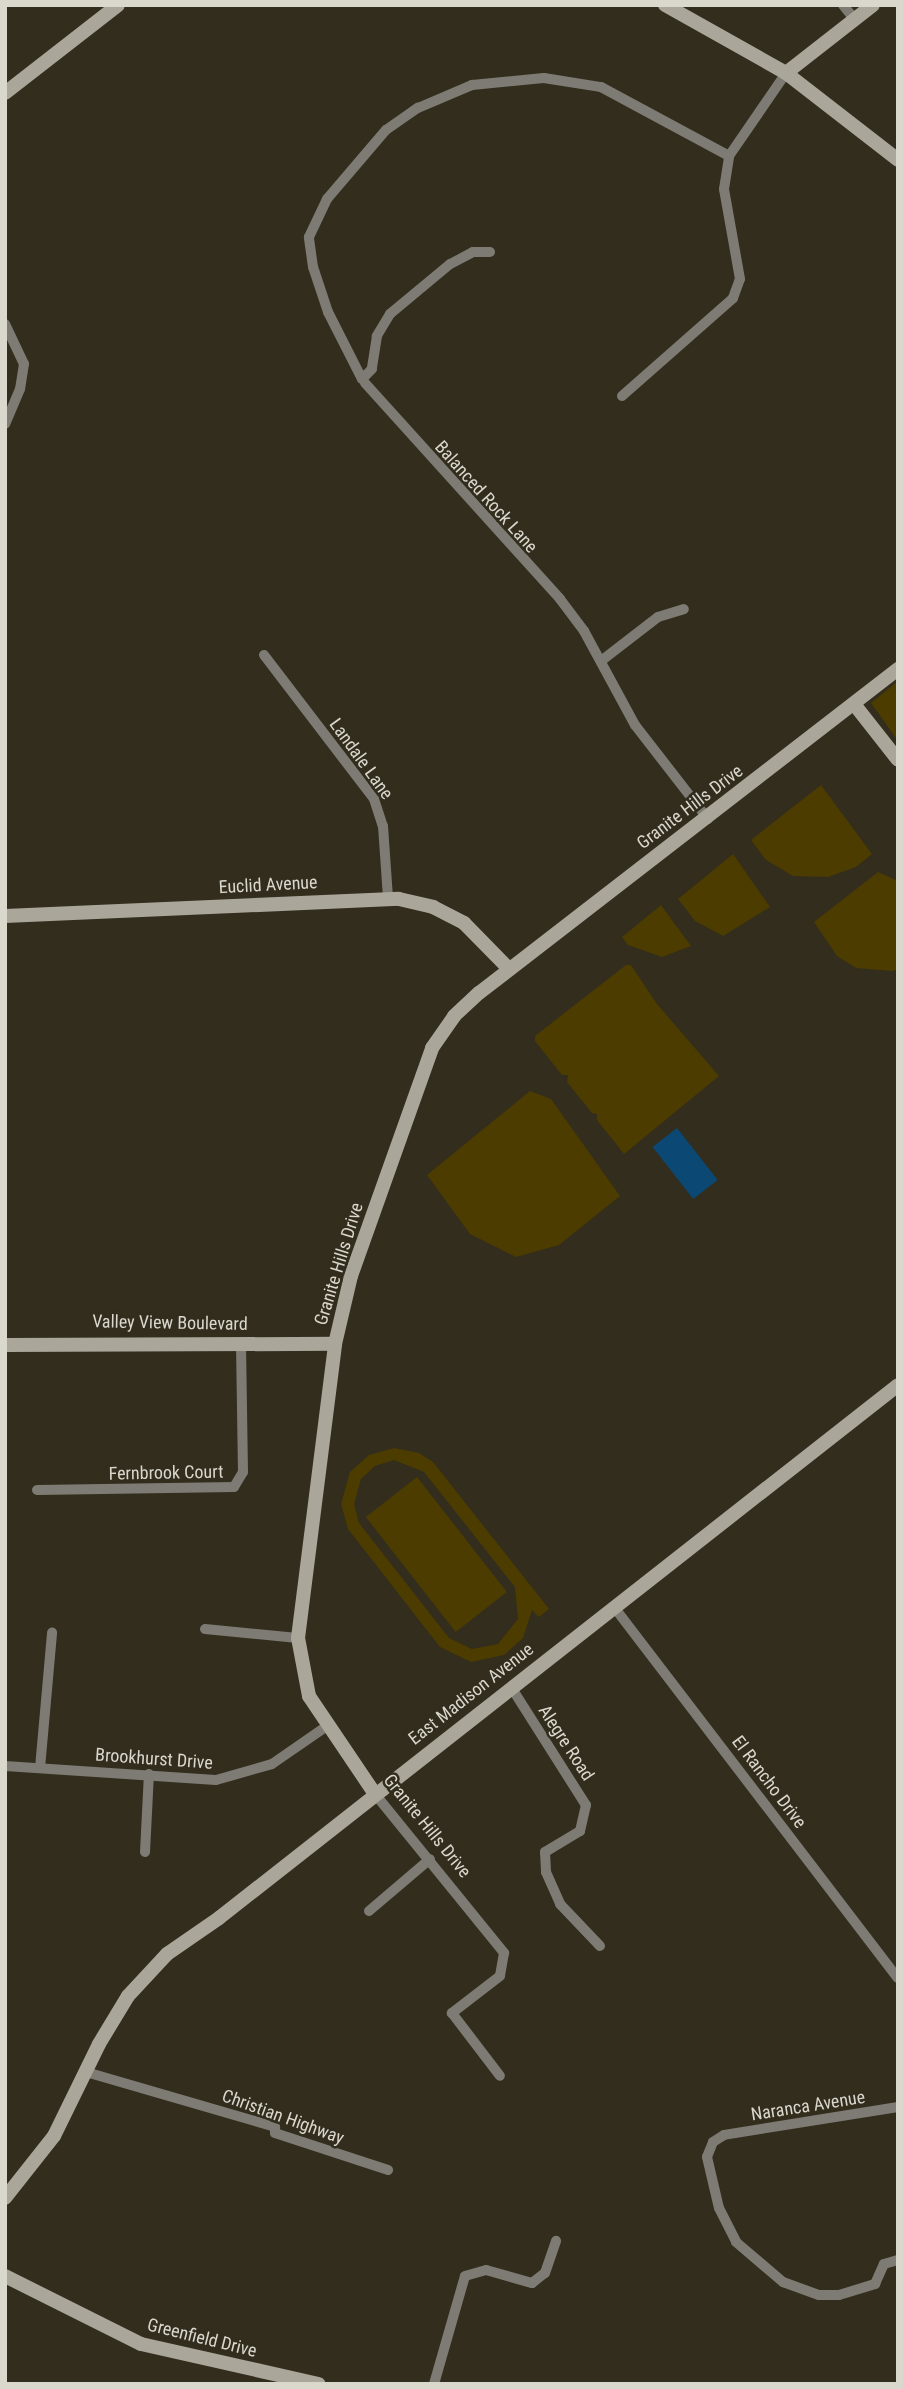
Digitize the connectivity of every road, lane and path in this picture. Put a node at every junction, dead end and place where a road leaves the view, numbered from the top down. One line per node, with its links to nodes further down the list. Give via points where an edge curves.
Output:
1 (118, 5): 7 (street)
2 (666, 5): 6 (street)
3 (843, 5): 5 (street)
4 (873, 5): 5 (street)
5 (855, 20): 6 (street)
6 (786, 73): 8 (street); 9 (street)
7 (5, 93)
8 (729, 156): 12 (street, Balanced Rock Lane, via 628,100 579,82 511,78 472,85 418,108 386,130 336,187 316,216 309,237 328,312); 13 (street, via 726,204 740,279 733,298)
9 (898, 160)
10 (491, 253): 12 (street, via 473,252 450,264 390,314 377,336 372,369)
11 (5, 324): 14 (street, via 24,364 20,389)
12 (363, 381): 17 (street, Balanced Rock Lane, via 584,631)
13 (622, 396)
14 (5, 424)
15 (684, 609): 17 (street, via 658,617)
16 (264, 655): 22 (street, Landale Lane, via 374,799 383,826)
17 (601, 661): 21 (street, Balanced Rock Lane, via 635,725)
18 (898, 669): 19 (street, Granite Hills Drive)
19 (853, 704): 20 (street); 21 (street, Granite Hills Drive)
20 (898, 760)
21 (708, 819): 24 (street, Granite Hills Drive)
22 (388, 898): 23 (street, Euclid Avenue); 24 (street, Euclid Avenue, via 422,904 454,917)
23 (5, 916)
24 (509, 969): 26 (street, Granite Hills Drive, via 461,1008 432,1048 355,1265)
25 (241, 1343): 26 (street, Valley View Boulevard); 27 (street, Valley View Boulevard); 29 (street, Fernbrook Court, via 243,1472 234,1487)
26 (335, 1344): 33 (street, Granite Hills Drive)
27 (5, 1345)
28 (898, 1385): 30 (street, East Madison Avenue)
29 (37, 1490)
30 (614, 1607): 34 (street, East Madison Avenue); 44 (street, El Rancho Drive)
31 (205, 1629): 33 (street)
32 (52, 1633): 37 (street)
33 (298, 1638): 35 (street, Granite Hills Drive, via 303,1680)
34 (510, 1687): 39 (street, East Madison Avenue); 43 (street, Alegre Road, via 586,1805 580,1831 545,1852 546,1872 560,1904)
35 (327, 1726): 38 (street, Brookhurst Drive, via 284,1758 239,1777 216,1780); 39 (street, Granite Hills Drive)
36 (5, 1766): 37 (street, Brookhurst Drive)
37 (40, 1768): 38 (street, Brookhurst Drive)
38 (149, 1774): 40 (street)
39 (375, 1794): 41 (street, Granite Hills Drive); 45 (street, East Madison Avenue, via 167,1954 128,1996)
40 (145, 1852)
41 (430, 1859): 42 (street); 46 (street, Granite Hills Drive, via 504,1953 500,1976 452,2012)
42 (369, 1911)
43 (600, 1946)
44 (898, 1978)
45 (86, 2072): 48 (street, Christian Highway, via 275,2127 275,2133); 49 (street, East Madison Avenue, via 48,2145)
46 (500, 2076)
47 (898, 2107): 51 (street, Naranca Avenue, via 724,2135 708,2149 719,2208 736,2242 783,2283 829,2295 864,2290 875,2284 884,2264)
48 (388, 2170)
49 (5, 2198)
50 (556, 2241): 54 (street, via 545,2273 532,2283 486,2270 465,2276)
51 (898, 2260)
52 (5, 2276): 53 (street, Greenfield Drive, via 141,2344)
53 (319, 2384)
54 (434, 2384)

